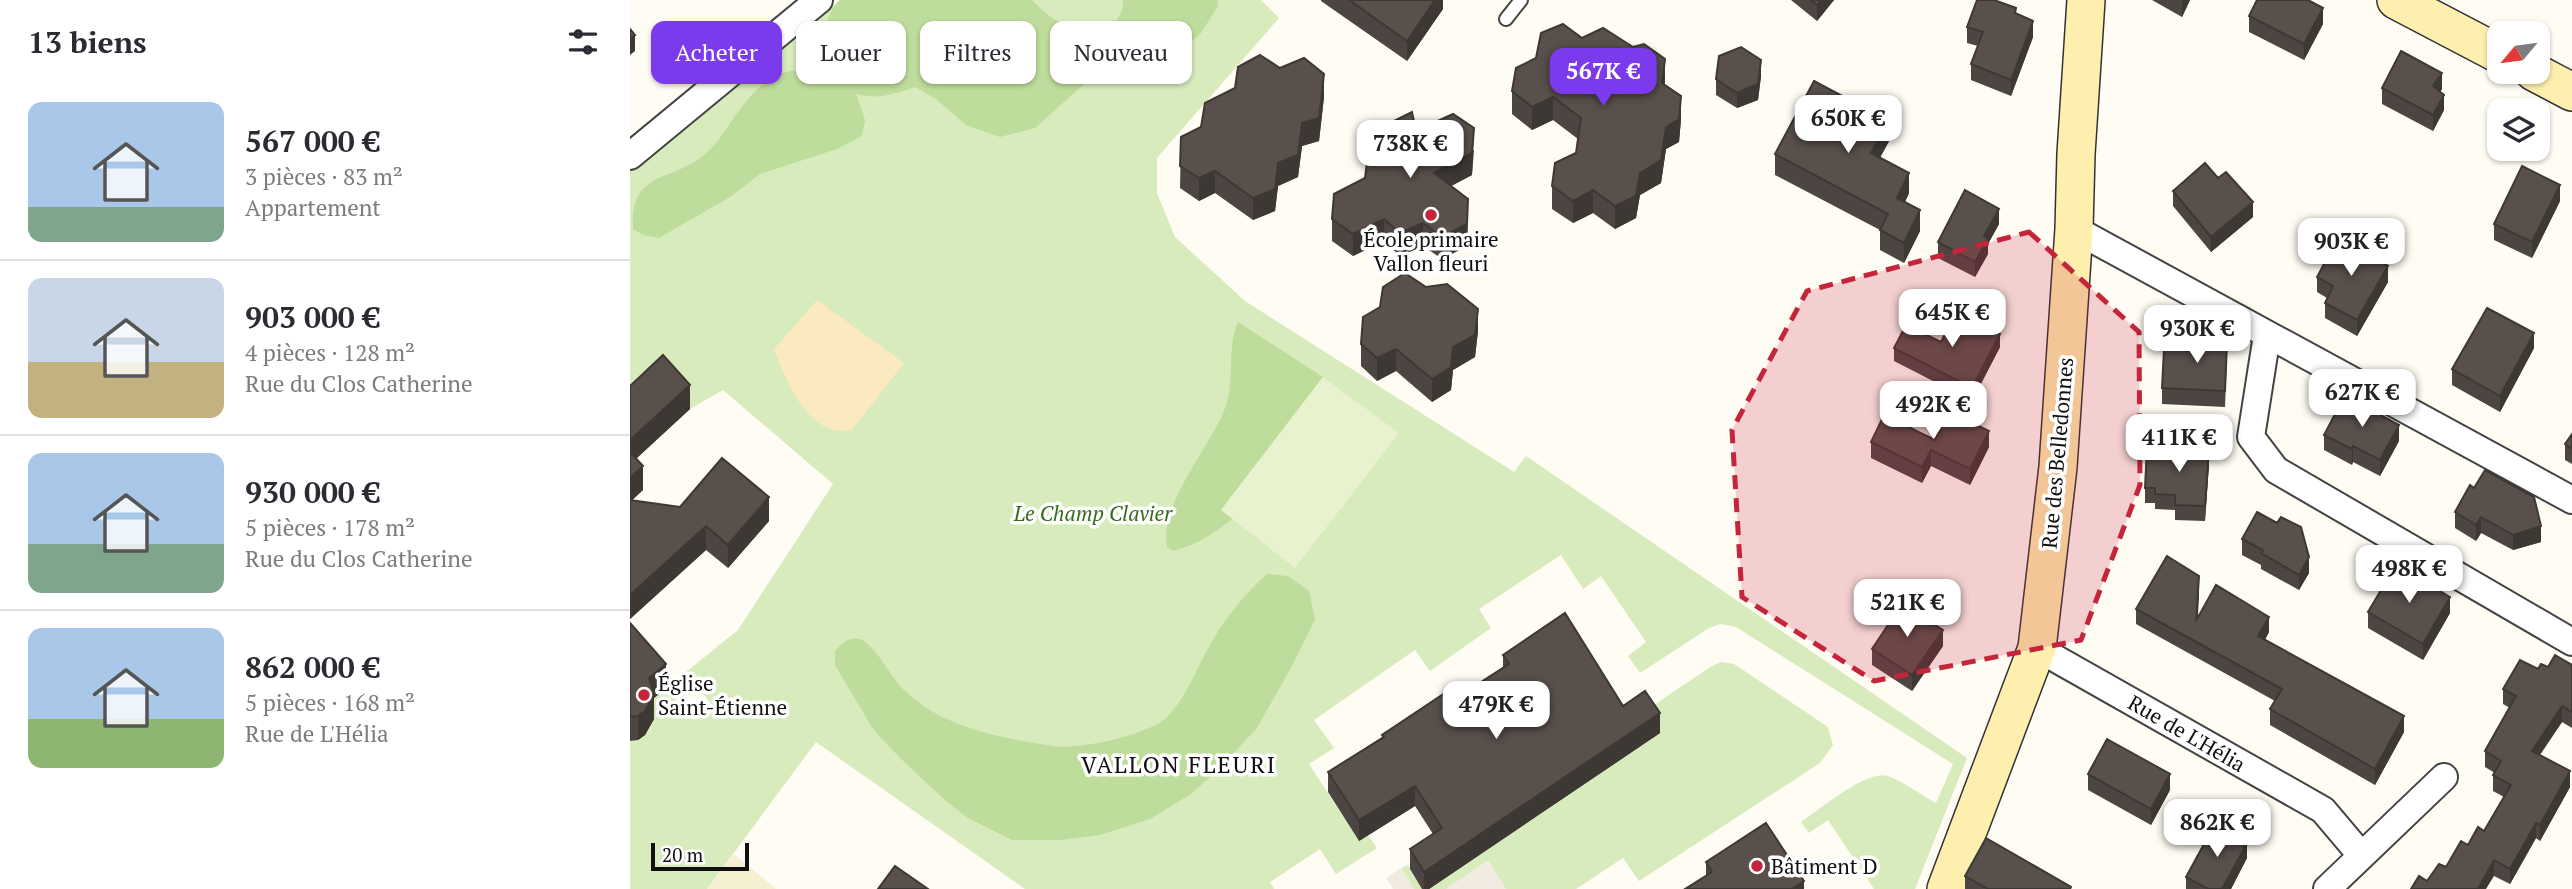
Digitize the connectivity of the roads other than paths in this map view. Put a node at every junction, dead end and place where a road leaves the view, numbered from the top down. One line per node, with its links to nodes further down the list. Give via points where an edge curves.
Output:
1 (819, 0): 9 (street)
2 (1521, 0): 5 (lane)
3 (2086, 0): 10 (main road, Rue des Belledonnes)
4 (2396, 0): 6 (main road)
5 (1506, 19)
6 (2487, 48)
7 (2550, 80): 8 (main road)
8 (2572, 92)
9 (630, 156)
10 (2074, 229): 11 (street); 14 (main road, Rue des Belledonnes, via 2057,467)
11 (2267, 335): 12 (street); 13 (street, via 2251,437 2276,470)
12 (2572, 500)
13 (2572, 642)
14 (2037, 648): 16 (street, Rue de L'Hélia, via 2323,810); 17 (main road, Rue des Belledonnes)
15 (2444, 778): 16 (street)
16 (2361, 855): 18 (street)
17 (1946, 889)
18 (2327, 889)

